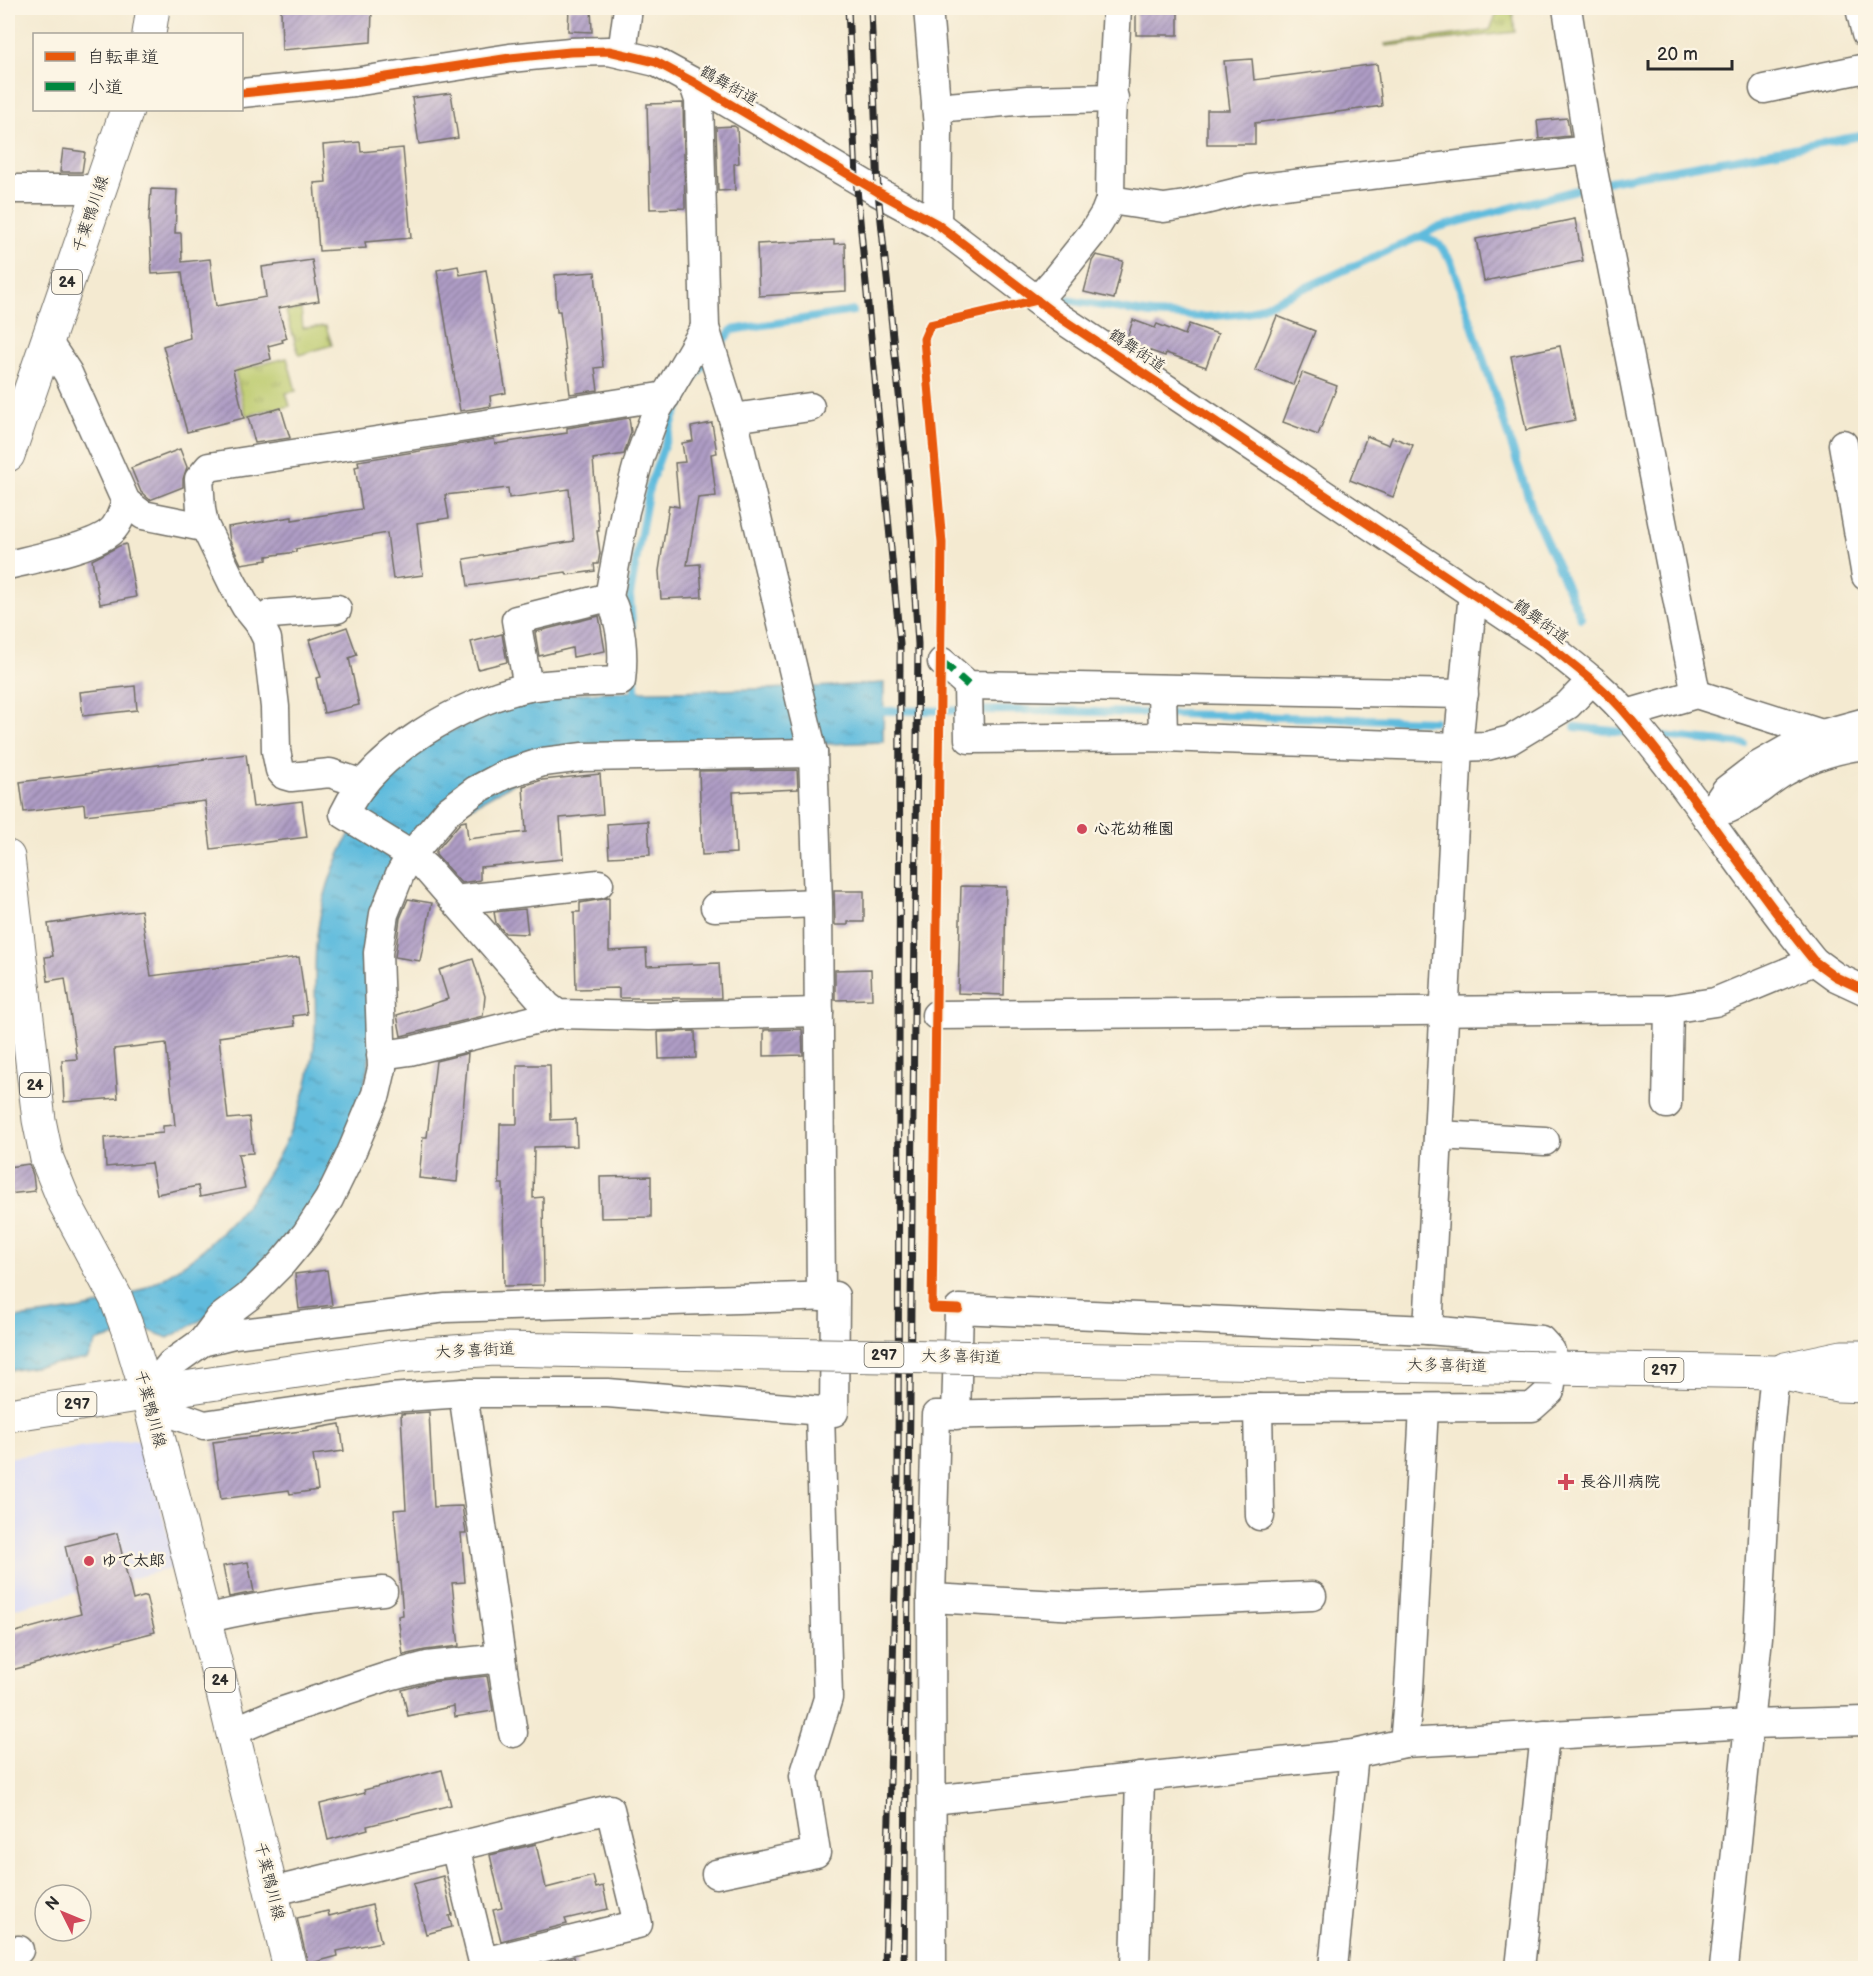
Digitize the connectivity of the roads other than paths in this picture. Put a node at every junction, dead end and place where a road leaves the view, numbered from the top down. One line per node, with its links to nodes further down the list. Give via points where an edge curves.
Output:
1 (153, 8): 7 (main road)
2 (628, 8): 9 (street)
3 (928, 8): 15 (street)
4 (1117, 8): 14 (street)
5 (1567, 8): 17 (street)
6 (1860, 8): 8 (street)
7 (150, 33)
8 (1866, 34)
9 (622, 52): 11 (street, 鶴舞街道, via 656,62); 13 (street, 鶴舞街道, via 591,50 533,55 354,82)
10 (1866, 68): 12 (street)
11 (693, 82): 21 (street, 鶴舞街道); 23 (street, via 699,100)
12 (1764, 89)
13 (243, 93)
14 (1114, 98): 15 (street); 20 (street)
15 (936, 108): 21 (street)
16 (127, 111): 19 (main road, 千葉鴨川線 / 24)
17 (1589, 150): 20 (street, via 1250,189 1185,206 1164,208); 44 (street)
18 (8, 189): 19 (street)
19 (99, 189): 24 (main road, 千葉鴨川線 / 24)
20 (1110, 200): 22 (street, via 1094,231)
21 (936, 224): 22 (street, 鶴舞街道)
22 (1037, 300): 34 (street, 鶴舞街道)
23 (705, 328): 25 (street); 27 (street)
24 (47, 341): 29 (main road, 千葉鴨川線 / 24); 30 (street, via 68,373)
25 (666, 396): 31 (street, via 209,467 199,479); 35 (street, via 640,456)
26 (810, 407): 27 (street)
27 (733, 418): 51 (street)
28 (1843, 444): 33 (street)
29 (8, 455)
30 (126, 502): 31 (street, via 143,515); 32 (street, via 114,528 101,538)
31 (204, 525): 37 (street, via 237,591)
32 (8, 565)
33 (1866, 576)
34 (1473, 593): 39 (street, 鶴舞街道); 43 (street)
35 (609, 597): 41 (street, via 516,620); 41 (street, via 623,660 621,681)
36 (337, 609): 37 (street, via 272,614)
37 (259, 623): 52 (street, via 267,639 280,770 291,777 330,773)
38 (942, 662): 40 (street)
39 (1592, 680): 45 (street, 鶴舞街道); 50 (street, via 1568,705 1510,740)
40 (968, 685): 42 (street); 48 (street, via 969,739)
41 (528, 687): 52 (street, via 479,703 434,726 408,743)
42 (1162, 689): 43 (street); 48 (street)
43 (1464, 694): 50 (street)
44 (1696, 694): 45 (street); 47 (street)
45 (1627, 714): 53 (street, 鶴舞街道)
46 (1866, 722): 47 (street)
47 (1822, 734): 53 (street, via 1756,767 1726,790)
48 (1163, 737): 50 (street)
49 (1866, 745): 53 (street, via 1815,757 1786,771 1736,806)
50 (1458, 747): 64 (street)
51 (813, 750): 54 (street, via 583,757 543,762 506,774 467,797 448,811); 58 (street)
52 (363, 784): 54 (street, via 344,814)
53 (1707, 818): 60 (street, 鶴舞街道)
54 (411, 855): 57 (street); 67 (street, via 391,893 379,934)
55 (8, 857): 78 (main road, 千葉鴨川線 / 24, via 46,1159 116,1298)
56 (599, 884): 57 (street)
57 (454, 900): 65 (street)
58 (818, 903): 59 (street); 63 (street)
59 (715, 907)
60 (1814, 961): 61 (street, 鶴舞街道); 62 (street, via 1715,1002)
61 (1866, 991)
62 (1669, 1009): 64 (street); 68 (street)
63 (819, 1012): 65 (street); 71 (street)
64 (1443, 1012): 66 (street); 69 (street)
65 (558, 1014): 67 (street)
66 (936, 1015)
67 (381, 1055): 73 (street, via 376,1094 349,1158 319,1214 281,1264 219,1319)
68 (1667, 1104)
69 (1437, 1135): 70 (street); 72 (street)
70 (1545, 1141)
71 (821, 1297): 73 (street, via 446,1308 234,1334); 82 (street, via 835,1296 834,1412)
72 (1428, 1330): 75 (street, via 1541,1340 1551,1351); 84 (street, via 959,1309)
73 (202, 1342): 78 (street, via 171,1364)
74 (1866, 1357): 76 (main road, 大多喜街道 / 297, via 1842,1357)
75 (1553, 1368): 76 (main road, 大多喜街道 / 297); 78 (main road, 大多喜街道 / 297, bridge, via 494,1349 399,1356); 81 (street, via 1550,1391 1532,1407)
76 (1774, 1372): 77 (main road, 大多喜街道 / 297, via 1838,1385); 92 (street)
77 (1866, 1386)
78 (147, 1393): 79 (street, via 171,1413 204,1425 390,1398); 83 (main road, 大多喜街道 / 297); 89 (main road, 千葉鴨川線 / 24)
79 (463, 1393): 82 (street, via 608,1393); 90 (street)
80 (1258, 1408): 81 (street); 84 (street); 85 (street)
81 (1424, 1408): 96 (street)
82 (820, 1412): 101 (street, via 828,1698 804,1776 816,1853)
83 (8, 1415)
84 (956, 1415): 88 (street, via 936,1415)
85 (1260, 1516)
86 (383, 1590): 89 (street)
87 (1312, 1596): 88 (street, via 1078,1606)
88 (932, 1598): 99 (street)
89 (204, 1619): 93 (main road, 千葉鴨川線 / 24)
90 (501, 1658): 93 (street, via 427,1666 388,1676); 94 (street)
91 (1866, 1721): 92 (street)
92 (1750, 1724): 95 (street); 109 (street)
93 (232, 1732): 102 (main road, 千葉鴨川線 / 24)
94 (513, 1732)
95 (1545, 1735): 96 (street); 108 (street)
96 (1404, 1743): 97 (street)
97 (1354, 1754): 98 (street); 106 (street)
98 (1140, 1777): 99 (street); 105 (street)
99 (932, 1800): 104 (street)
100 (455, 1847): 100 (street, via 610,1809 638,1924 483,1962); 102 (street)
101 (716, 1874)
102 (271, 1892): 103 (main road, 千葉鴨川線 / 24)
103 (290, 1968)
104 (932, 1968)
105 (1135, 1968)
106 (1333, 1968): 107 (street)
107 (1338, 1968)
108 (1520, 1968)
109 (1724, 1968)

